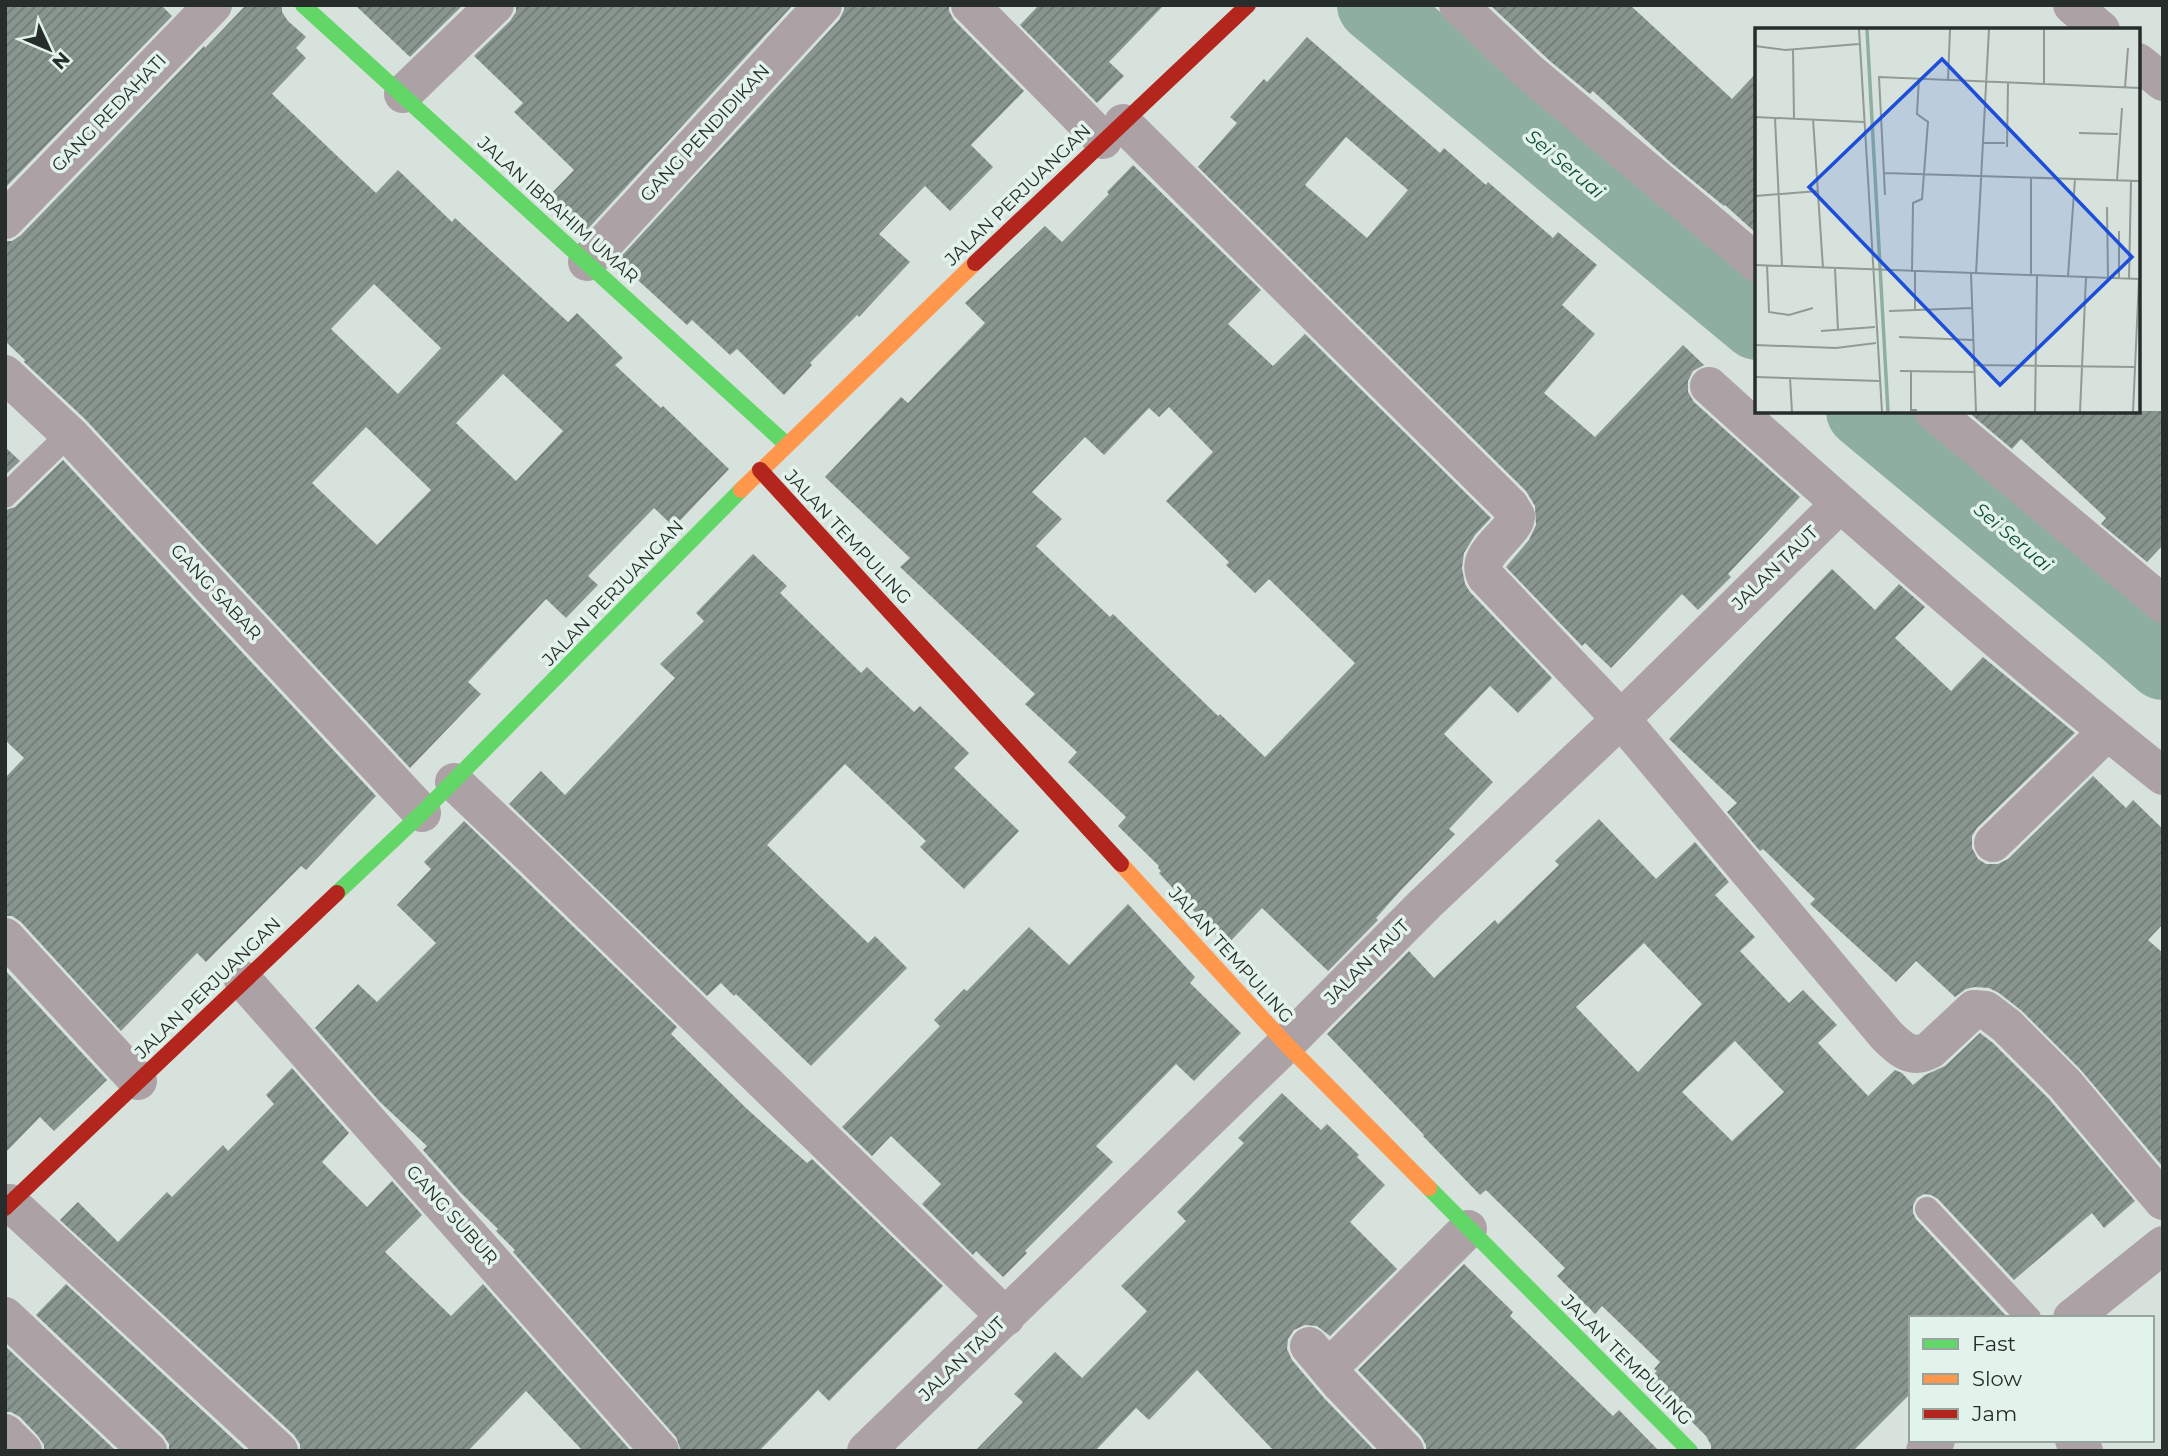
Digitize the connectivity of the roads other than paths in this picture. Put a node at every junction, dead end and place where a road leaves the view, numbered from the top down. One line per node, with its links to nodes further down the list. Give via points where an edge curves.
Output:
1 (213, 5): 12 (street, GANG REDAHATI)
2 (303, 5): 10 (street, JALAN IBRAHIM UMAR)
3 (495, 5): 10 (street)
4 (823, 5): 14 (street, GANG PENDIDIKAN)
5 (970, 5): 11 (street)
6 (1248, 5): 11 (street, JALAN PERJUANGAN)
7 (1458, 5): 13 (street, via 1528,71)
8 (2140, 64): 9 (street)
9 (2163, 82)
10 (402, 94): 14 (street, JALAN IBRAHIM UMAR)
11 (1113, 132): 19 (street, JALAN PERJUANGAN); 24 (street, via 1510,506 1515,522 1482,566 1486,577)
12 (5, 220)
13 (1755, 261)
14 (587, 262): 19 (street, JALAN IBRAHIM UMAR)
15 (5, 374): 18 (street, GANG SABAR)
16 (1709, 386): 22 (street)
17 (1935, 413): 23 (street)
18 (69, 434): 21 (lane); 28 (street, GANG SABAR)
19 (786, 444): 20 (street, JALAN PERJUANGAN)
20 (760, 470): 27 (street, JALAN PERJUANGAN); 32 (street, JALAN TEMPULING)
21 (5, 496)
22 (1840, 504): 24 (street, JALAN TAUT); 25 (street)
23 (2163, 604)
24 (1621, 719): 32 (street, JALAN TAUT, via 1425,904); 34 (street, via 1900,1048 1921,1055 1974,1009 1986,1010 2064,1084)
25 (2107, 732): 26 (street); 29 (street)
26 (2163, 776)
27 (454, 782): 28 (street, JALAN PERJUANGAN); 42 (street)
28 (422, 813): 31 (street, JALAN PERJUANGAN)
29 (1993, 843)
30 (5, 937): 33 (street)
31 (243, 980): 33 (street, JALAN PERJUANGAN); 47 (street, GANG SUBUR)
32 (1286, 1044): 37 (street, JALAN TEMPULING); 42 (street, JALAN TAUT)
33 (138, 1081): 35 (street, JALAN PERJUANGAN)
34 (2163, 1200)
35 (8, 1205): 46 (street)
36 (1927, 1209): 40 (lane)
37 (1468, 1229): 49 (street, via 1326,1350 1341,1384); 50 (street, JALAN TEMPULING)
38 (2163, 1245): 41 (street)
39 (5, 1316): 45 (street)
40 (2027, 1316)
41 (2074, 1316)
42 (1006, 1317): 48 (street, JALAN TAUT)
43 (5, 1433): 44 (street)
44 (23, 1451)
45 (148, 1451)
46 (279, 1451)
47 (660, 1451)
48 (866, 1451)
49 (1405, 1451)
50 (1690, 1451)

